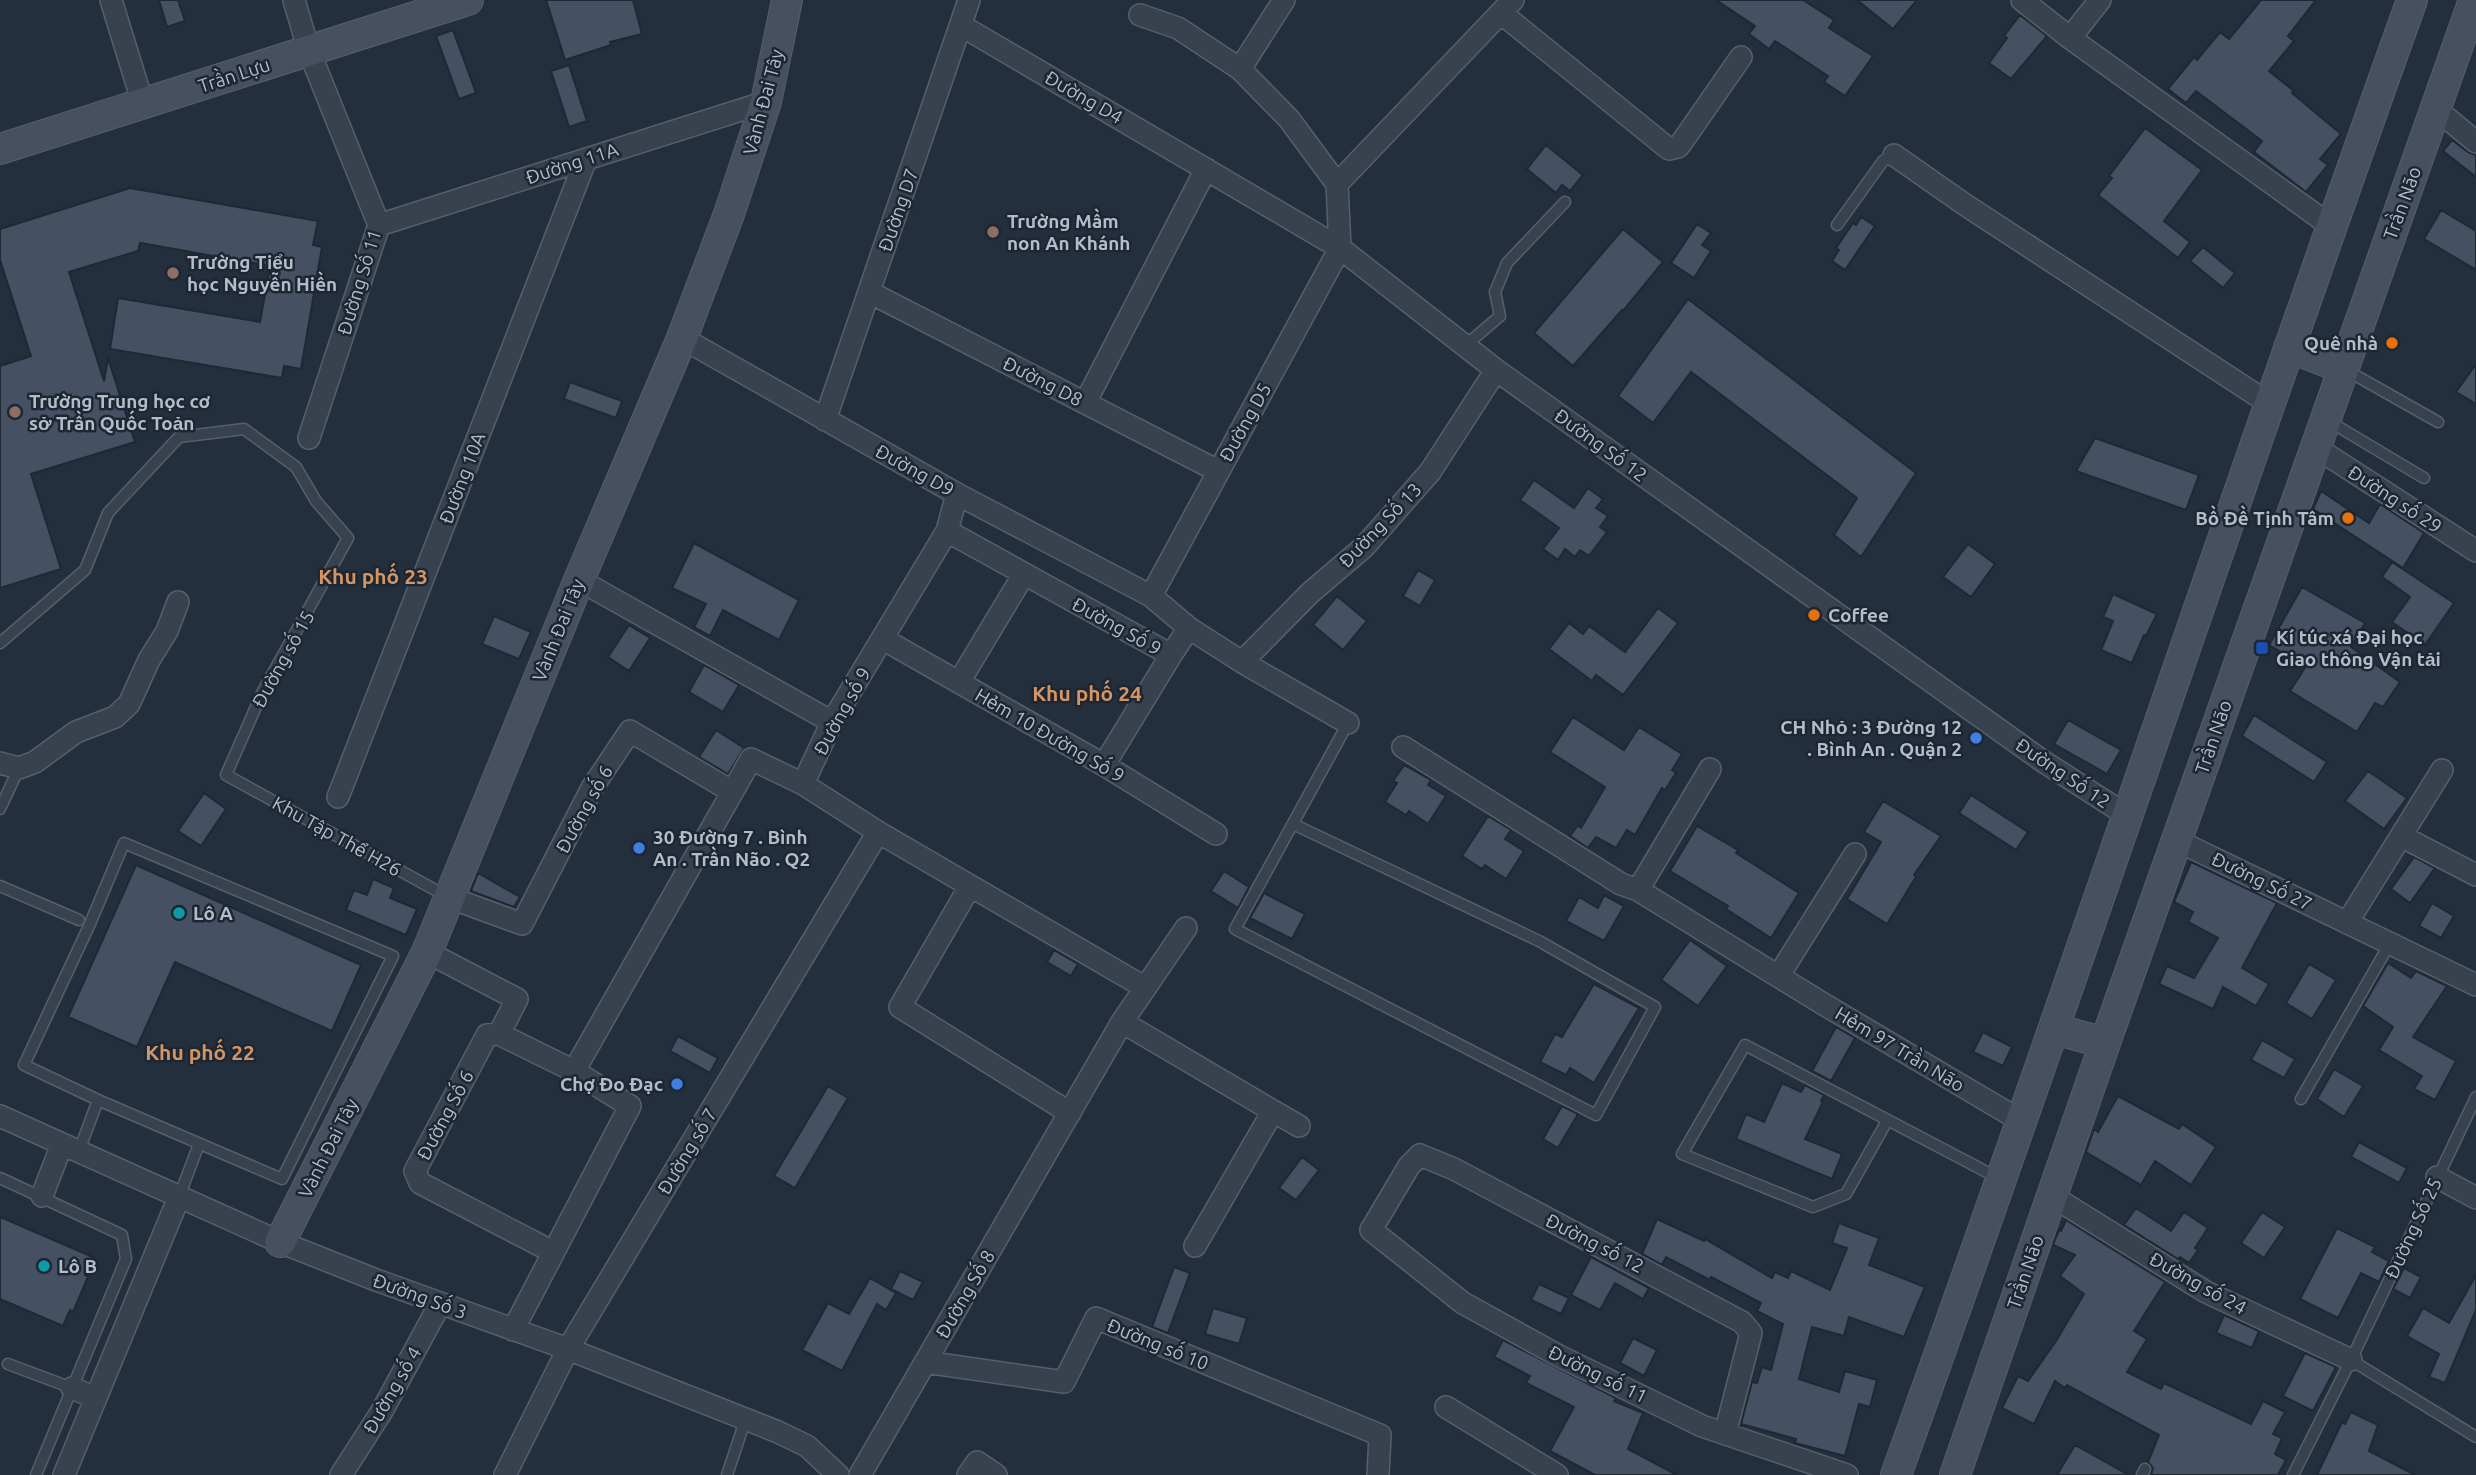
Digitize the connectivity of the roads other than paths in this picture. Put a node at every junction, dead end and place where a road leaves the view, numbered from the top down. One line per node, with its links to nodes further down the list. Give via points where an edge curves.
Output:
1 (111, 0): 19 (street)
2 (294, 0): 15 (street)
3 (468, 0): 15 (main road, Trần Lựu)
4 (787, 0): 18 (main road, Vành Đai Tây)
5 (969, 0): 13 (street, Đường D7)
6 (1284, 0): 17 (street)
7 (2022, 0): 14 (street)
8 (2100, 0): 14 (street)
9 (2412, 0): 30 (main road)
10 (2474, 0): 20 (main road, Trần Não)
11 (1507, 7): 16 (street, via 1669,149 1682,142); 26 (street)
12 (1140, 15): 17 (street, via 1178,28)
13 (962, 26): 25 (street, Đường D4); 32 (street, Đường D7)
14 (2070, 38): 30 (street)
15 (309, 51): 19 (main road, Trần Lựu); 28 (street, Đường Số 11)
16 (1741, 57)
17 (1240, 69): 26 (street, via 1289,119)
18 (766, 102): 24 (street, Đường 11A); 33 (main road, Vành Đai Tây)
19 (143, 104): 22 (main road, Trần Lựu)
20 (2436, 109): 21 (street); 36 (main road, Trần Não)
21 (2476, 142)
22 (0, 149)
23 (1894, 155): 29 (lane, via 1883,161); 39 (street)
24 (586, 159): 28 (street, Đường 11A); 70 (street, Đường 10A)
25 (1206, 169): 31 (street, Đường D4); 38 (street)
26 (1337, 184): 31 (street)
27 (1565, 202): 34 (lane, via 1507,263 1495,292 1500,316)
28 (379, 225): 43 (street, Đường Số 11)
29 (1837, 225)
30 (2331, 226): 35 (main road)
31 (1340, 248): 34 (street, Đường Số 12); 45 (street, Đường D5)
32 (869, 292): 38 (street, Đường D8); 41 (street, Đường D7)
33 (682, 338): 41 (street, Đường D9); 51 (main road, Vành Đai Tây)
34 (1466, 345): 37 (street, Đường Số 12)
35 (2290, 347): 36 (main road); 39 (main road)
36 (2343, 368): 40 (main road, Trần Não); 42 (lane)
37 (1496, 370): 58 (street, Đường Số 13, via 1430,472 1364,547 1310,593); 72 (street, Đường Số 12, via 2033,754)
38 (1085, 403): 45 (street, Đường D8)
39 (2270, 404): 72 (main road)
40 (2325, 418): 44 (main road, Trần Não); 46 (lane)
41 (825, 419): 47 (street, Đường D9)
42 (2438, 422)
43 (309, 438)
44 (2315, 447): 49 (street, Đường số 29); 77 (main road, Trần Não)
45 (1217, 471): 52 (street, Đường D5)
46 (2424, 478)
47 (957, 494): 48 (street, Đường số 9); 52 (street, Đường D9)
48 (947, 531): 50 (street, Đường Số 9); 55 (street, Đường số 9)
49 (2476, 551)
50 (1024, 574): 57 (street, Đường Số 9); 59 (street)
51 (579, 580): 60 (street); 83 (main road, Vành Đai Tây)
52 (1151, 596): 54 (street, Đường D9)
53 (178, 602): 63 (street, via 129,704 115,717 76,732 35,762)
54 (1189, 628): 57 (street, Đường Số 9); 58 (street, Đường Số 9)
55 (883, 639): 59 (street, Hẻm 10 Đường Số 9); 60 (street, Đường số 9)
56 (0, 643): 67 (lane, Đường số 15, via 85,570 108,513 179,437 244,429 296,467 316,501 348,538 263,691)
57 (1171, 655): 64 (street)
58 (1242, 662): 61 (street, Đường Số 9)
59 (959, 682): 64 (street, Hẻm 10 Đường Số 9)
60 (832, 722): 68 (street, Đường số 9)
61 (1348, 723): 73 (lane)
62 (1403, 747): 82 (street, Hẻm 97 Trần Não, via 1621,884)
63 (10, 765): 71 (lane)
64 (1104, 765): 75 (street, Hẻm 10 Đường Số 9)
65 (1710, 769): 82 (street)
66 (2442, 770): 76 (street)
67 (226, 775): 83 (lane, Khu Tập Thể H26)
68 (803, 784): 69 (street, via 751,759); 74 (street)
69 (731, 792): 83 (street, Đường số 6, via 629,731 592,788 522,923); 96 (street)
70 (338, 797)
71 (0, 809)
72 (2128, 816): 93 (main road)
73 (1293, 824): 73 (lane, via 1539,941 1655,1007 1596,1115 1235,929)
74 (878, 832): 81 (street); 121 (street, Đường số 7)
75 (1216, 834)
76 (2401, 836): 79 (street); 85 (street)
77 (2176, 840): 85 (street, Đường Số 27); 95 (main road, Trần Não)
78 (1855, 854): 89 (street)
79 (2476, 875)
80 (0, 886): 84 (lane)
81 (970, 886): 91 (street); 101 (street, via 900,1007)
82 (1638, 890): 89 (street, Hẻm 97 Trần Não)
83 (448, 897): 88 (main road, Vành Đai Tây)
84 (79, 920)
85 (2347, 923): 87 (street, Đường Số 27)
86 (1186, 928): 91 (street, Đường Số 8)
87 (2390, 943): 90 (street, Đường Số 27); 98 (lane)
88 (427, 952): 94 (street, via 517,999); 116 (main road, Vành Đai Tây)
89 (1779, 975): 104 (street, Hẻm 97 Trần Não)
90 (2476, 985)
91 (1144, 987): 92 (street, Đường Số 8)
92 (1122, 1023): 100 (street); 101 (street, Đường Số 8)
93 (2055, 1028): 95 (main road); 104 (main road)
94 (499, 1034): 96 (street); 118 (street, Đường Số 6, via 487,1035 415,1171 420,1183)
95 (2105, 1043): 112 (main road, Trần Não)
96 (574, 1071): 118 (street, via 630,1106)
97 (2476, 1097): 108 (lane, Đường Số 25)
98 (2301, 1099)
99 (98, 1100): 106 (lane); 106 (lane, via 24,1065 124,843 393,956 282,1179); 107 (lane)
100 (1273, 1111): 105 (street); 117 (street)
101 (1070, 1113): 123 (street, Đường Số 8)
102 (0, 1116): 107 (street, Đường Số 3)
103 (1887, 1121): 103 (lane, via 1745,1045 1682,1154 1813,1207 1846,1194); 110 (lane)
104 (2023, 1122): 110 (main road)
105 (1299, 1126)
106 (199, 1144): 113 (lane)
107 (70, 1147): 111 (street); 113 (street, Đường Số 3)
108 (2437, 1177): 114 (street); 122 (lane, Đường Số 25)
109 (0, 1178): 111 (lane)
110 (2002, 1180): 143 (main road)
111 (43, 1196): 125 (lane, via 122,1235 126,1258)
112 (2052, 1196): 122 (street, Đường số 24, via 2206,1292); 144 (main road, Trần Não)
113 (179, 1197): 116 (street, Đường Số 3); 126 (street)
114 (2476, 1198)
115 (1371, 1230): 129 (street, Đường số 11, via 1490,1319); 129 (street, Đường số 12, via 1420,1155 1742,1322 1751,1334)
116 (280, 1242): 119 (street, Đường Số 3)
117 (1195, 1246)
118 (554, 1252): 120 (street)
119 (440, 1304): 120 (street, Đường Số 3); 133 (street, Đường số 4)
120 (513, 1330): 121 (street, Đường Số 3)
121 (568, 1349): 128 (street, Đường Số 3); 134 (street, Đường số 7)
122 (2351, 1360): 130 (lane); 145 (lane, Đường Số 25)
123 (925, 1362): 137 (street, Đường Số 8); 140 (street, Đường số 10, via 1064,1382 1096,1318 1380,1435)
124 (8, 1364): 125 (lane)
125 (72, 1388): 126 (street); 131 (lane)
126 (96, 1398): 132 (street)
127 (1446, 1407): 141 (street)
128 (746, 1418): 135 (lane); 136 (street, Đường Số 3, via 807,1446)
129 (1725, 1434): 142 (street, Đường số 11)
130 (2476, 1437)
131 (36, 1475)
132 (64, 1475)
133 (341, 1475)
134 (505, 1475)
135 (727, 1475)
136 (838, 1475)
137 (860, 1475)
138 (968, 1475): 139 (street, via 977,1462)
139 (996, 1475)
140 (1378, 1475)
141 (1557, 1475)
142 (1847, 1475)
143 (1896, 1475)
144 (1955, 1475)
145 (2293, 1475)

